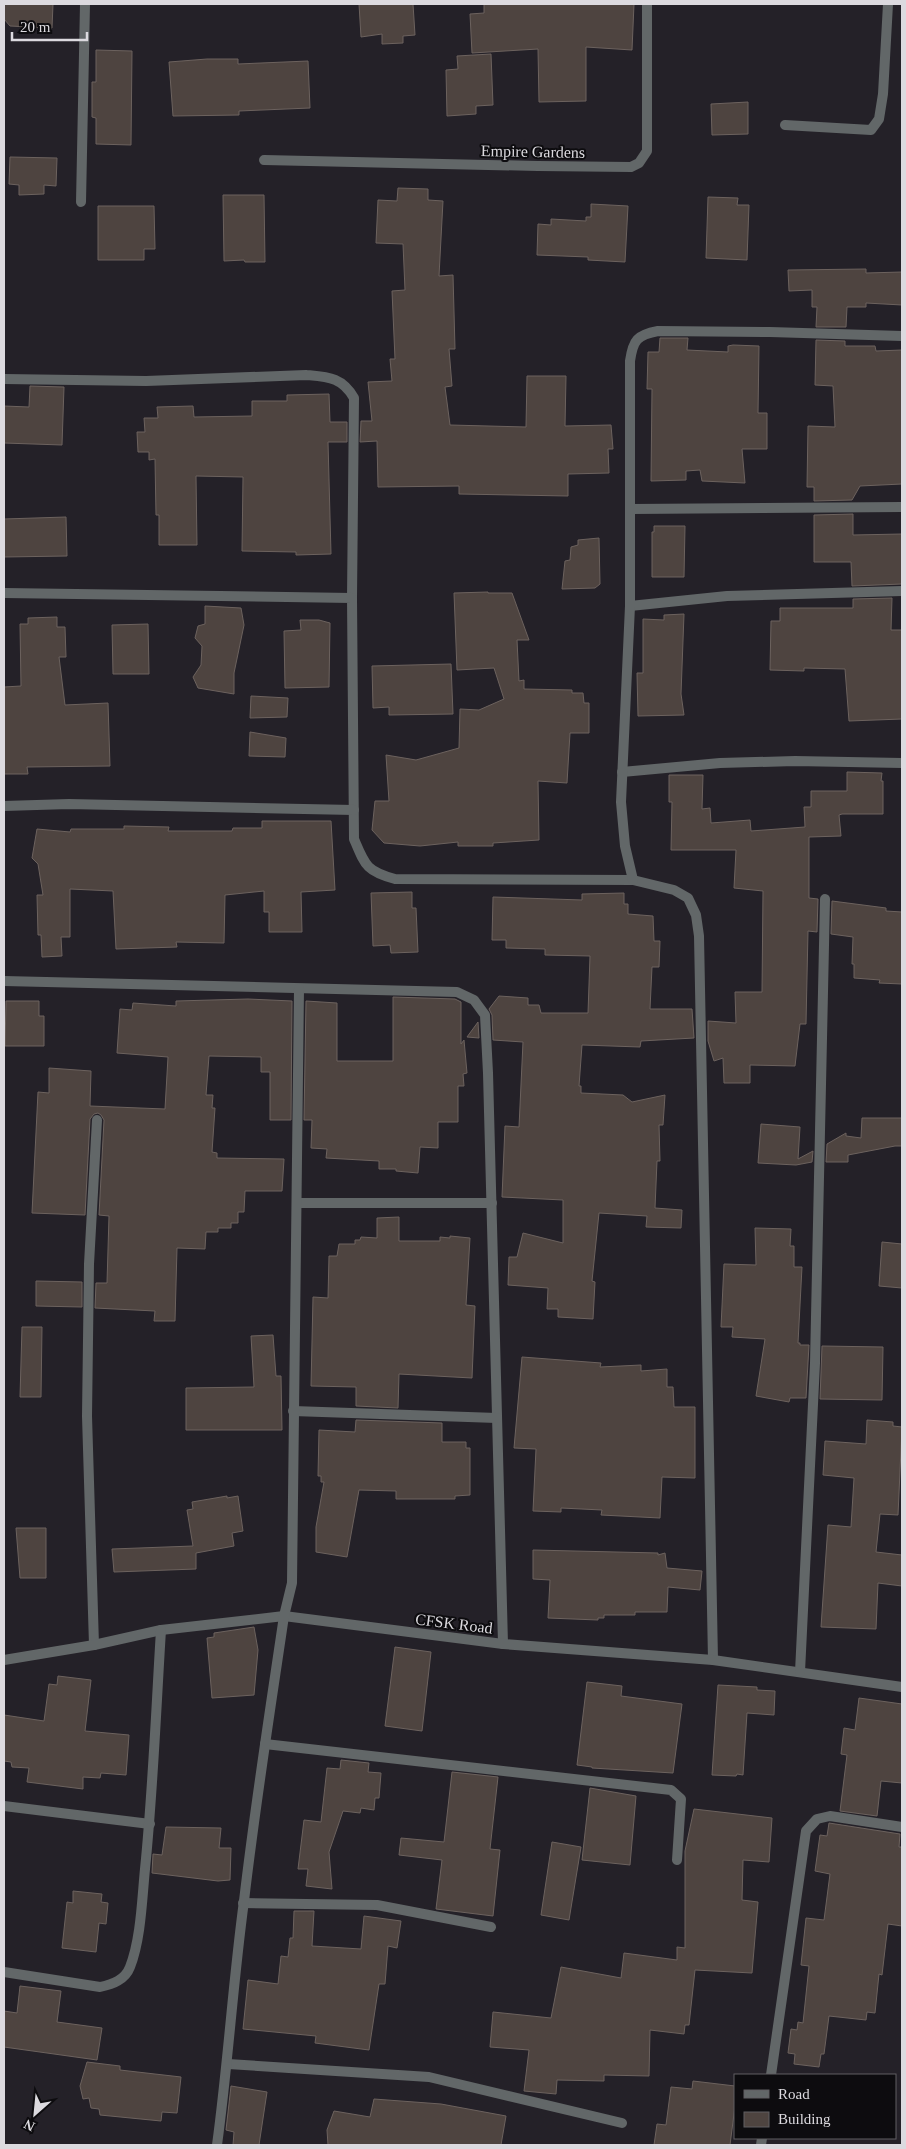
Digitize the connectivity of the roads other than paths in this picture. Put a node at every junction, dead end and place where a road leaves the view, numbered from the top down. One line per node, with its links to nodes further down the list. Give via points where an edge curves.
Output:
1 (85, 4): 6 (street)
2 (647, 4): 5 (street, Empire Gardens, via 647,151 639,163 631,167)
3 (888, 4): 4 (street, via 883,94 879,119 872,130)
4 (785, 125)
5 (264, 160)
6 (81, 202)
7 (902, 336): 10 (street, via 770,332 642,334 632,346 630,362)
8 (4, 379): 13 (street, via 146,381 306,376 329,378 346,385 354,398)
9 (902, 507): 10 (street)
10 (631, 508): 14 (street)
11 (902, 591): 14 (street, via 727,596)
12 (4, 593): 13 (street)
13 (352, 598): 18 (street)
14 (630, 606): 16 (street)
15 (902, 763): 16 (street, via 720,763)
16 (622, 772): 19 (street, via 625,846)
17 (4, 806): 18 (street, via 69,804)
18 (354, 810): 19 (street, via 354,839 366,866 379,875 395,879)
19 (633, 880): 33 (street, via 674,890 688,898 696,915 699,936)
20 (825, 899): 34 (street, via 815,1363)
21 (4, 981): 22 (street)
22 (299, 989): 24 (street); 25 (street, via 457,992 474,1000 485,1016)
23 (97, 1120): 30 (street, via 89,1264 87,1416)
24 (297, 1203): 25 (street); 26 (street)
25 (492, 1203): 27 (street)
26 (292, 1411): 27 (street); 28 (street, via 294,1545 292,1583)
27 (497, 1418): 31 (street)
28 (284, 1616): 29 (street, CFSK Road); 31 (street, CFSK Road); 36 (street)
29 (161, 1630): 30 (street, CFSK Road); 38 (street)
30 (94, 1644): 32 (street, CFSK Road)
31 (503, 1644): 33 (street, CFSK Road)
32 (4, 1660)
33 (713, 1660): 34 (street, CFSK Road)
34 (800, 1672): 35 (street, CFSK Road)
35 (902, 1687)
36 (266, 1744): 40 (street, via 671,1790 681,1799); 41 (street)
37 (4, 1806): 38 (street)
38 (150, 1824): 43 (street, via 140,1924 130,1967 124,1976 113,1984 100,1987)
39 (902, 1826): 45 (street, via 830,1816 817,1819 806,1831)
40 (677, 1860)
41 (243, 1903): 42 (street, via 377,1905); 44 (street)
42 (492, 1928)
43 (4, 1972)
44 (228, 2064): 46 (street, via 429,2077); 47 (street)
45 (771, 2074)
46 (622, 2123)
47 (217, 2145)

